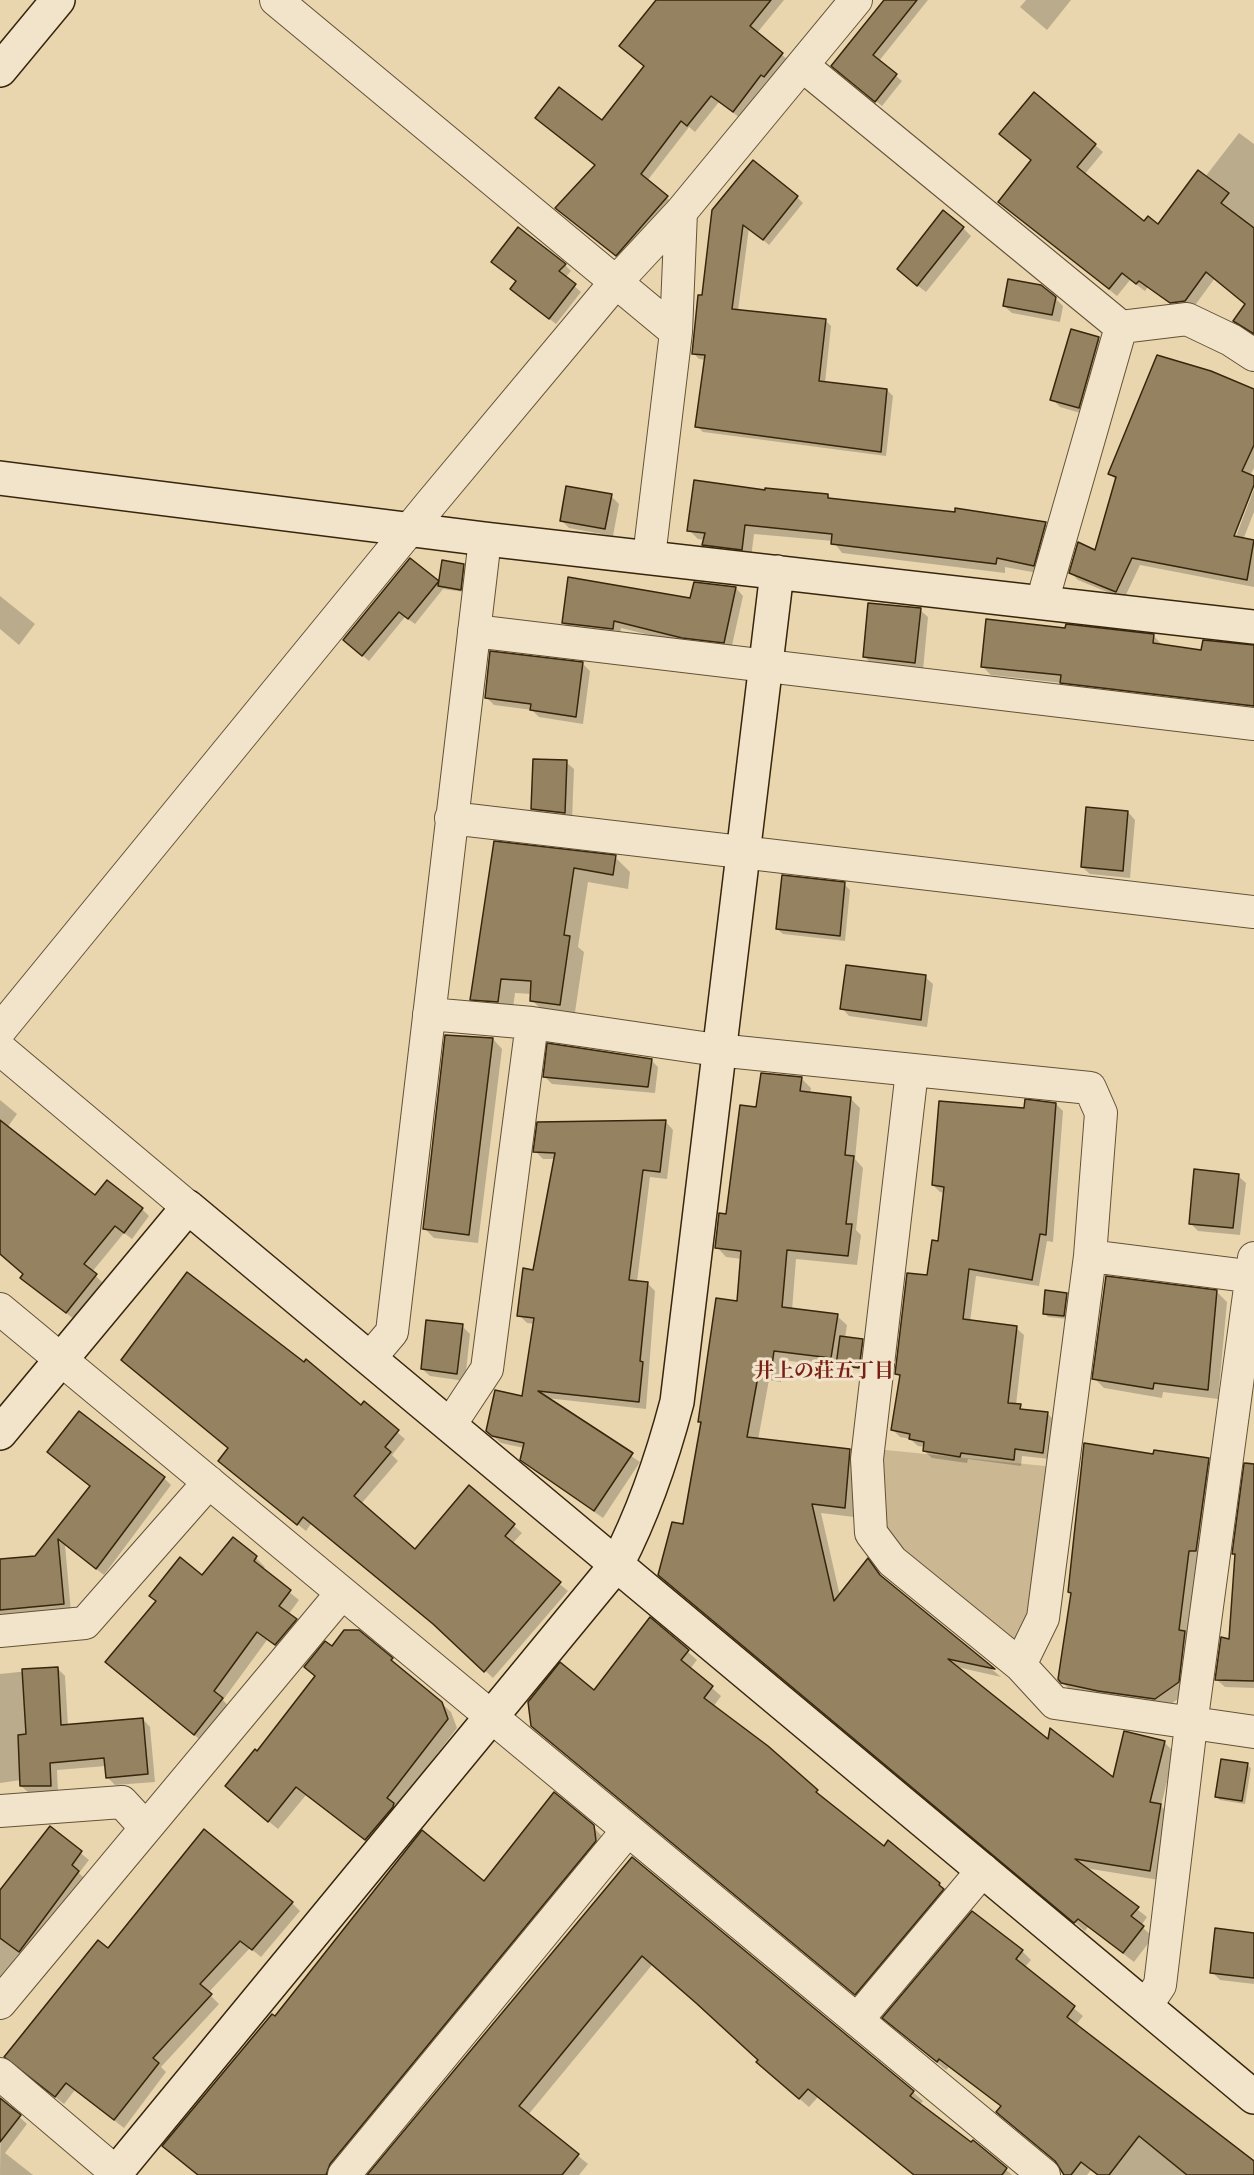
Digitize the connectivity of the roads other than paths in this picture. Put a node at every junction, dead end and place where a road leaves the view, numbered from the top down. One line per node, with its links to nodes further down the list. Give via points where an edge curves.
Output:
1 (58, 0): 5 (street)
2 (276, 0): 7 (street)
3 (856, 0): 4 (street)
4 (803, 66): 6 (street); 8 (street)
5 (0, 70)
6 (681, 212): 7 (street); 9 (street)
7 (615, 283): 9 (street); 12 (street)
8 (1121, 327): 10 (street, via 1187,319); 16 (street)
9 (676, 332): 14 (street)
10 (1254, 355)
11 (0, 478): 12 (street)
12 (412, 529): 13 (street); 26 (street)
13 (485, 539): 14 (street); 18 (street)
14 (649, 557): 15 (street)
15 (777, 572): 16 (street); 19 (street)
16 (1042, 602): 17 (street)
17 (1254, 627)
18 (474, 631): 19 (street); 21 (street)
19 (765, 664): 20 (street); 22 (street)
20 (1254, 724)
21 (451, 818): 22 (street); 24 (street)
22 (742, 851): 23 (street); 28 (street)
23 (1254, 912)
24 (429, 1014): 25 (street); 34 (street, via 392,1332)
25 (532, 1023): 28 (street); 36 (street, via 487,1369)
26 (0, 1029)
27 (0, 1049): 30 (street)
28 (717, 1050): 29 (street); 39 (street, via 677,1402 659,1468)
29 (912, 1071): 31 (street, via 1090,1088 1101,1113); 42 (street, via 867,1459 871,1533 892,1561)
30 (188, 1207): 34 (street); 35 (street)
31 (1090, 1256): 32 (street); 42 (street, via 1043,1618)
32 (1253, 1270): 44 (street)
33 (0, 1309): 35 (street)
34 (370, 1358): 36 (street)
35 (62, 1360): 37 (street); 38 (street)
36 (450, 1425): 39 (street)
37 (0, 1432)
38 (209, 1482): 40 (street); 41 (street, via 85,1623)
39 (617, 1564): 43 (street); 49 (street)
40 (342, 1593): 43 (street); 47 (street)
41 (0, 1631)
42 (1020, 1665): 44 (street, via 1055,1703)
43 (491, 1716): 48 (street); 55 (street)
44 (1191, 1725): 45 (street); 51 (street, via 1160,1985)
45 (1254, 1732)
46 (0, 1811): 47 (street, via 122,1802)
47 (146, 1828): 50 (street)
48 (628, 1830): 52 (street); 56 (street)
49 (983, 1870): 51 (street); 52 (street)
50 (0, 2003)
51 (1146, 2006): 54 (street)
52 (857, 2020): 57 (street)
53 (0, 2074): 55 (street)
54 (1254, 2097)
55 (116, 2174)
56 (344, 2175)
57 (1044, 2175)

